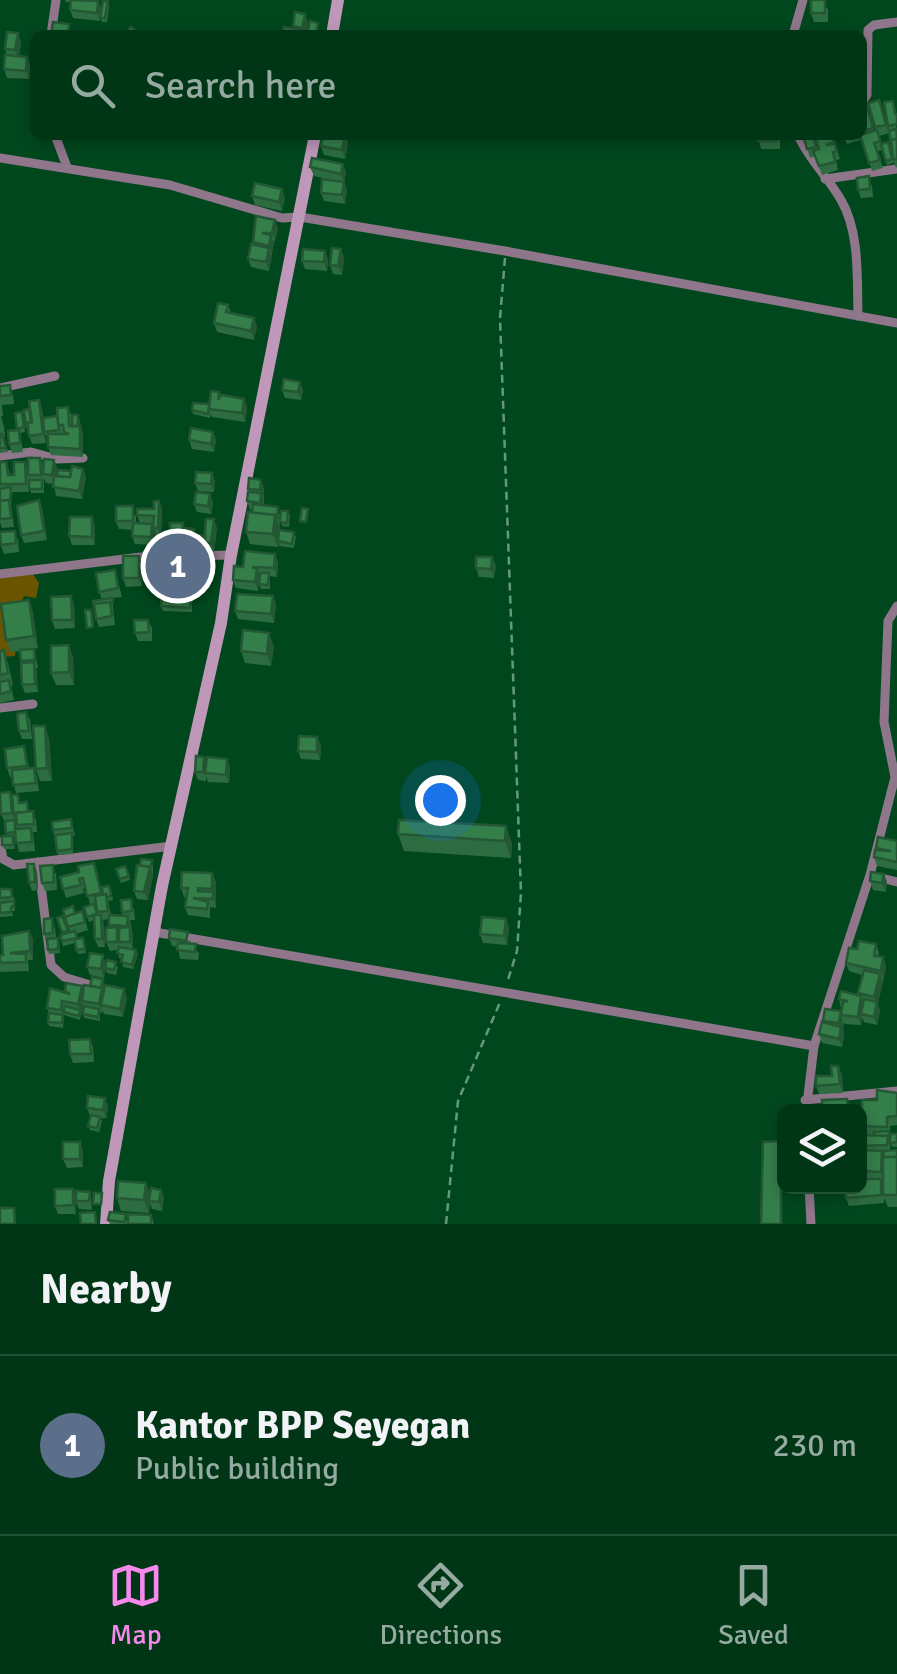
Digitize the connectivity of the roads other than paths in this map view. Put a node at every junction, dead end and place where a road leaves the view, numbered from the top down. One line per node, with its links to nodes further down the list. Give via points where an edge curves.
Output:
1 (56, 0): 5 (street)
2 (338, 0): 6 (main road)
3 (803, 0): 7 (street)
4 (897, 22): 8 (street, via 868,30)
5 (52, 30)
6 (333, 30)
7 (794, 30)
8 (867, 95)
9 (57, 140): 13 (street)
10 (314, 140): 16 (main road)
11 (800, 140): 15 (street)
12 (0, 158): 13 (street)
13 (67, 167): 16 (street)
14 (897, 169): 15 (street)
15 (825, 180): 17 (street, via 841,199 853,238)
16 (300, 217): 17 (street); 23 (main road)
17 (858, 316): 18 (street)
18 (897, 323)
19 (55, 376): 20 (street)
20 (0, 388)
21 (0, 456): 22 (street)
22 (83, 458)
23 (231, 555): 24 (street, via 141,557); 30 (main road)
24 (0, 574)
25 (897, 606): 26 (street, via 888,621)
26 (891, 654): 32 (street, via 884,722 895,777)
27 (33, 704): 28 (street)
28 (0, 708)
29 (0, 842): 31 (street, via 7,863)
30 (172, 846): 31 (street); 34 (main road)
31 (38, 862): 35 (street, via 51,965)
32 (870, 875): 33 (street); 36 (street)
33 (897, 882)
34 (154, 932): 36 (street); 41 (main road)
35 (90, 985)
36 (814, 1046): 38 (street)
37 (897, 1091): 39 (street)
38 (806, 1104)
39 (818, 1104)
40 (809, 1194): 42 (street)
41 (106, 1224)
42 (811, 1224)

